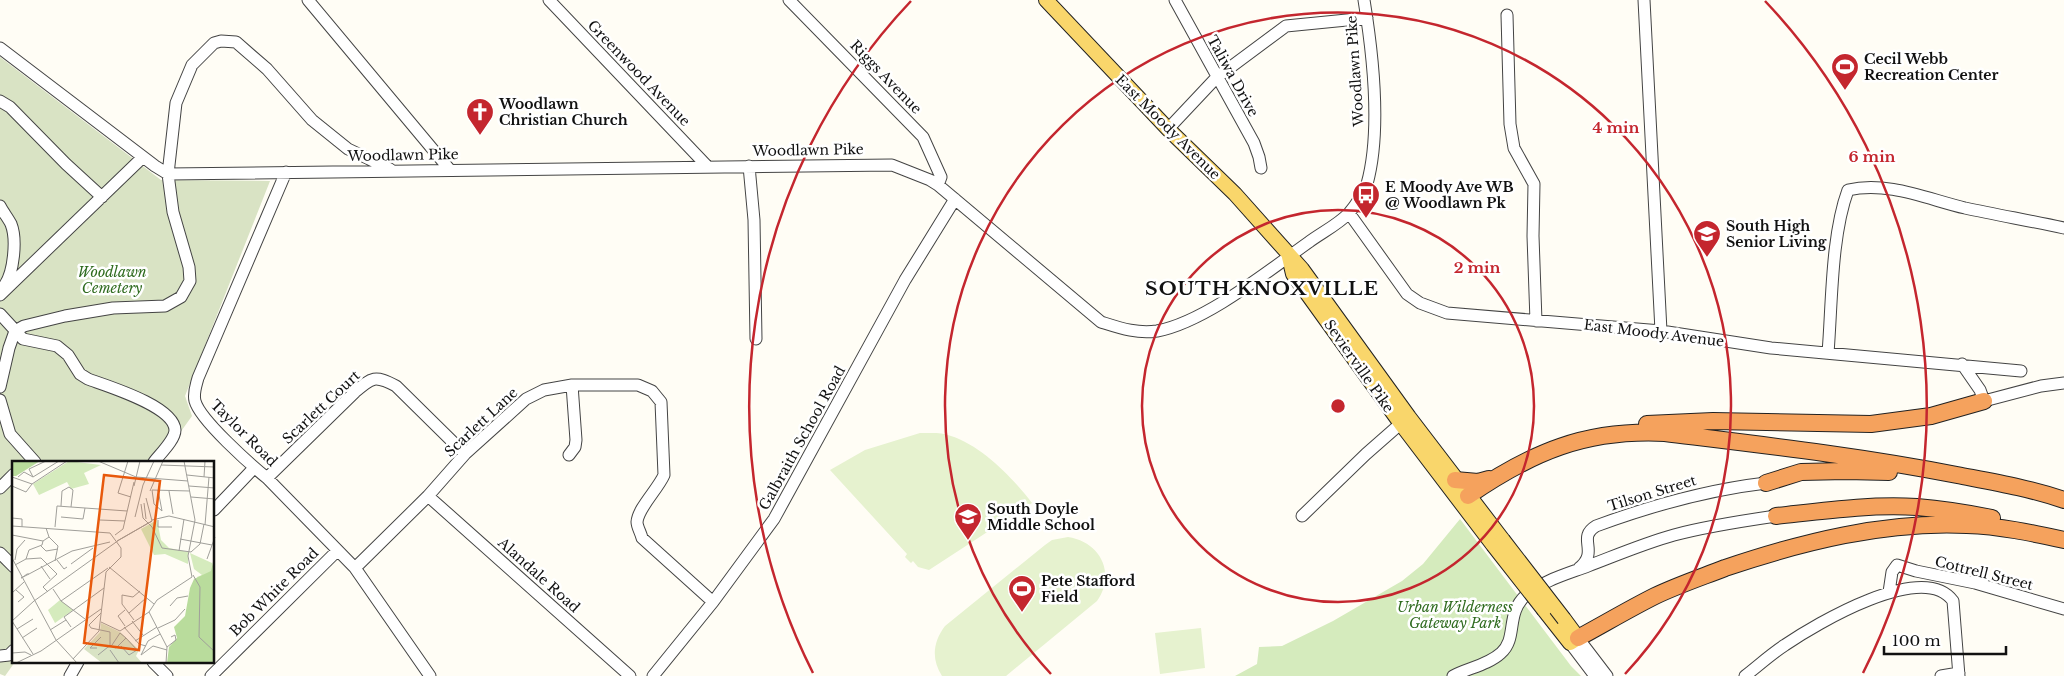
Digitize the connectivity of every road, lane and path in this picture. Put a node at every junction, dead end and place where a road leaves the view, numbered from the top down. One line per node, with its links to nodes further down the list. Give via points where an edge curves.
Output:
1 (308, 0): 18 (street)
2 (549, 0): 15 (street, Greenwood Avenue)
3 (790, 0): 22 (street, Riggs Avenue, via 924,137 941,177)
4 (1046, 0): 13 (main road, East Moody Avenue)
5 (1175, 0): 11 (street, Taliwa Drive)
6 (1364, 0): 9 (street, Woodlawn Pike)
7 (1644, 0): 35 (street)
8 (1507, 15): 33 (street, via 1510,124 1514,148 1534,184)
9 (1367, 18): 11 (street, via 1286,26); 26 (street, Woodlawn Pike, via 1375,110 1373,152 1366,186)
10 (0, 48): 14 (street)
11 (1216, 78): 13 (street); 17 (street, Taliwa Drive, via 1254,144)
12 (0, 101): 23 (street)
13 (1168, 130): 29 (main road, East Moody Avenue, via 1235,194)
14 (143, 157): 21 (street); 23 (street)
15 (707, 166): 16 (street, Woodlawn Pike); 18 (street, Woodlawn Pike)
16 (749, 166): 22 (street, Woodlawn Pike, via 892,165); 36 (street, via 754,220)
17 (1261, 168)
18 (450, 170): 19 (street, Woodlawn Pike)
19 (393, 171): 20 (street, Woodlawn Pike); 21 (street, via 348,149 312,120 268,69 236,42 221,41 214,43 192,65 176,103)
20 (286, 172): 21 (street, Woodlawn Pike); 51 (street, Taylor Road, via 194,391 201,414)
21 (168, 174): 34 (street, via 173,212 189,266 190,281 181,297 165,306 113,308 65,316)
22 (938, 185): 24 (street, Woodlawn Pike)
23 (102, 197): 30 (street)
24 (955, 199): 29 (street, Woodlawn Pike, via 1101,322 1129,331 1165,329 1207,312); 75 (street, Galbraith School Road, via 905,280 774,519)
25 (0, 206): 28 (street, via 11,225)
26 (1349, 213): 29 (street, Woodlawn Pike); 33 (street, East Moody Avenue, via 1401,287 1420,303 1447,313)
27 (2064, 228): 37 (street, via 1883,187 1848,190 1837,238)
28 (14, 252): 30 (street, via 21,264); 31 (street, via 10,278)
29 (1289, 256): 45 (main road, Sevierville Pike, via 1302,269)
30 (35, 261): 31 (street)
31 (0, 293)
32 (0, 314): 34 (street)
33 (1536, 321): 35 (street, East Moody Avenue)
34 (14, 331): 42 (street); 50 (street, via 23,339 58,346 80,374 145,400 166,416 175,431)
35 (1661, 331): 37 (street, East Moody Avenue)
36 (756, 339)
37 (1828, 353): 38 (street, East Moody Avenue)
38 (1962, 364): 39 (street, East Moody Avenue); 44 (street)
39 (2021, 371)
40 (2064, 383): 44 (street)
41 (572, 386): 47 (street, Scarlett Lane, via 544,390 526,399); 48 (street, via 576,440); 75 (street, Scarlett Lane, via 638,385 652,391 661,402 664,475 637,523 642,538)
42 (0, 387)
43 (0, 400): 49 (street, via 10,434)
44 (1984, 400): 46 (highway, via 1931,416 1887,423 1668,422 1621,428)
45 (1404, 421): 55 (main road, Sevierville Pike); 60 (main road, Sevierville Pike); 63 (street)
46 (1598, 436): 52 (highway, via 1547,451); 57 (highway, via 1665,433 1863,458)
47 (465, 454): 54 (street, Scarlett Court, via 396,386 377,378 355,392); 59 (street, Scarlett Lane)
48 (568, 455)
49 (30, 461)
50 (155, 461)
51 (254, 468): 54 (street, Taylor Road); 62 (street)
52 (1503, 474): 55 (highway, via 1484,482); 60 (highway)
53 (12, 476): 58 (street)
54 (268, 478): 67 (street, Taylor Road)
55 (1455, 480): 60 (main road, Sevierville Pike)
56 (1766, 483): 57 (highway, via 1801,472 1867,471); 68 (street, Tilson Street, via 1670,501 1596,526 1587,536)
57 (2001, 484): 61 (highway)
58 (0, 488)
59 (428, 496): 72 (street, Scarlett Lane); 87 (street, Alandale Road)
60 (1464, 499): 66 (main road, Sevierville Pike)
61 (2064, 500)
62 (215, 509)
63 (1302, 516)
64 (1776, 516): 65 (highway, via 1858,508 1924,508 2029,526); 70 (street, via 1675,535)
65 (2064, 539): 77 (highway, via 1996,527 1943,525 1816,541 1678,585)
66 (1498, 543): 77 (main road, Sevierville Pike, bridge, via 1544,610); 77 (main road, Sevierville Pike, bridge, via 1564,619)
67 (337, 551): 72 (street, Taylor Road); 85 (street, Bob White Road)
68 (1590, 552): 70 (street); 73 (street)
69 (0, 553): 71 (street)
70 (1606, 558): 73 (street)
71 (12, 565)
72 (355, 568): 86 (street, Taylor Road)
73 (1579, 568): 89 (street, via 1525,596 1515,609 1509,640 1500,654)
74 (1889, 592): 76 (street, Cottrell Street, via 1892,572 1898,565 1974,583); 82 (street, via 1920,587 1941,591 1951,597 1955,605); 92 (street, via 1826,620)
75 (713, 602): 88 (street, Galbraith School Road)
76 (2064, 610)
77 (1574, 641): 90 (street, Sevierville Pike); 91 (street, Sevierville Pike)
78 (12, 652): 79 (street)
79 (0, 656)
80 (77, 664): 83 (street)
81 (155, 664): 84 (street)
82 (1959, 675): 93 (street)
83 (70, 676)
84 (167, 676)
85 (211, 676)
86 (430, 676)
87 (630, 676)
88 (653, 676)
89 (1453, 676)
90 (1594, 676)
91 (1607, 676)
92 (1745, 676)
93 (1941, 676)

